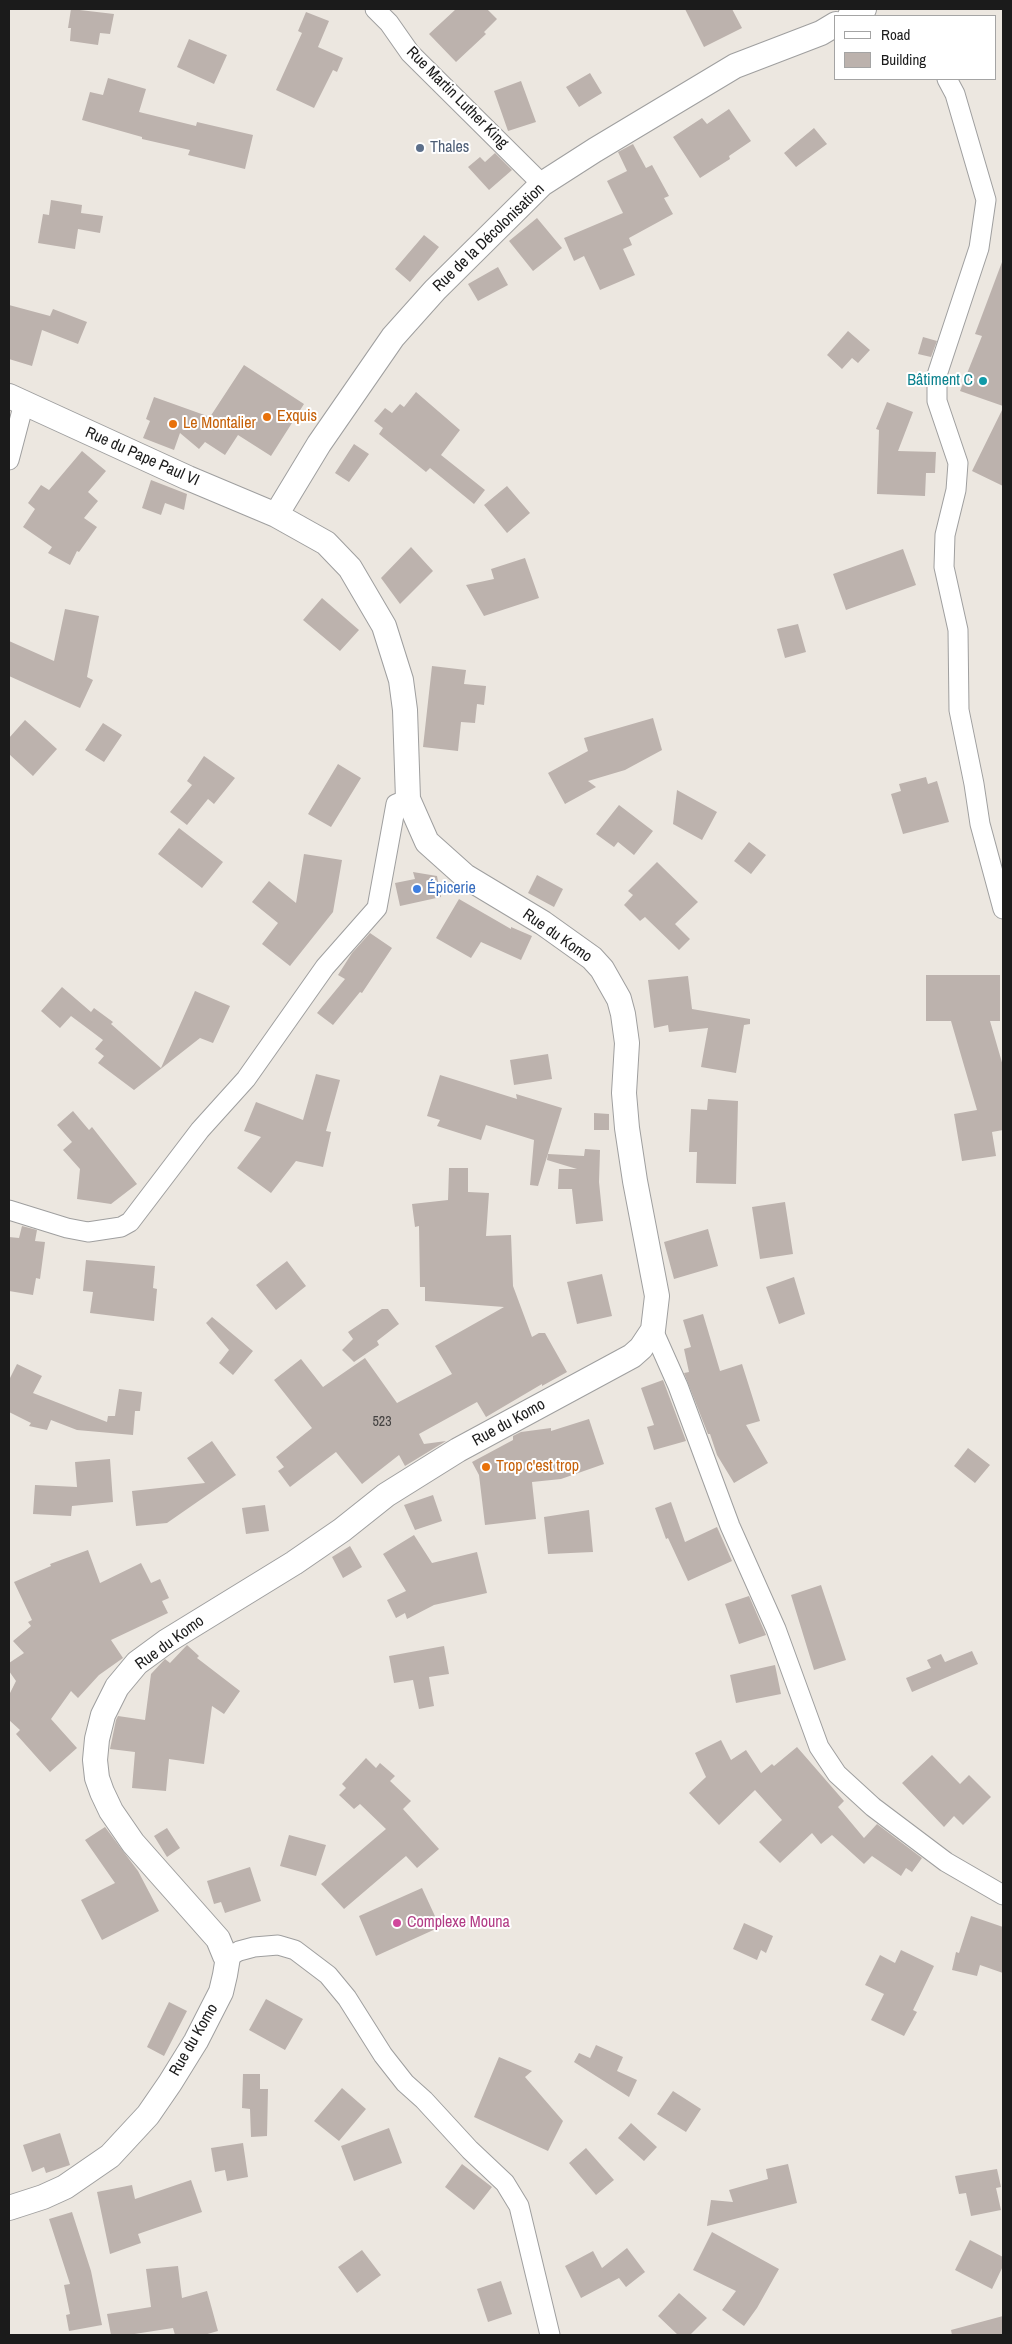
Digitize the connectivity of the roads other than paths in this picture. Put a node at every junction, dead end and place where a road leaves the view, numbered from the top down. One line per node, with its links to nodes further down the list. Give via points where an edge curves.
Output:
1 (375, 9): 6 (street, Rue Martin Luther King, via 389,22 410,53)
2 (865, 9): 3 (street)
3 (852, 15)
4 (834, 25): 6 (street, Rue de la Décolonisation, via 735,66)
5 (948, 80): 11 (street, via 955,94 986,200 979,248 937,375 937,401 958,462 956,490 945,535 944,567 958,630 959,710 980,824)
6 (542, 184): 9 (street, Rue de la Décolonisation, via 435,290 393,337 324,436)
7 (16, 399): 8 (street); 9 (street, Rue du Pape Paul VI)
8 (9, 460)
9 (276, 515): 10 (street, Rue du Komo, via 326,544 350,568 384,626 401,680)
10 (408, 799): 12 (street, via 396,804 377,908 325,968 246,1079 200,1130 130,1222 121,1227 88,1232); 13 (street, Rue du Komo, via 427,842 445,860 465,876 575,944 602,969 619,999 627,1043 624,1093 627,1128 657,1296)
11 (1003, 909)
12 (9, 1210)
13 (653, 1330): 14 (street, via 678,1386 730,1526 776,1629 819,1747 837,1774 873,1807 946,1862); 15 (street, Rue du Komo, via 632,1356 458,1450 386,1495 294,1563 167,1641 137,1663 117,1687 103,1715 97,1739 95,1760 102,1792 133,1843 218,1938)
14 (1003, 1895)
15 (228, 1957): 16 (street, Rue du Komo, via 221,1992 196,2041 148,2114 110,2156 65,2188); 17 (street, via 254,1947 278,1945 311,1961 347,1998 405,2083 505,2183 520,2206)
16 (9, 2208)
17 (550, 2335)

